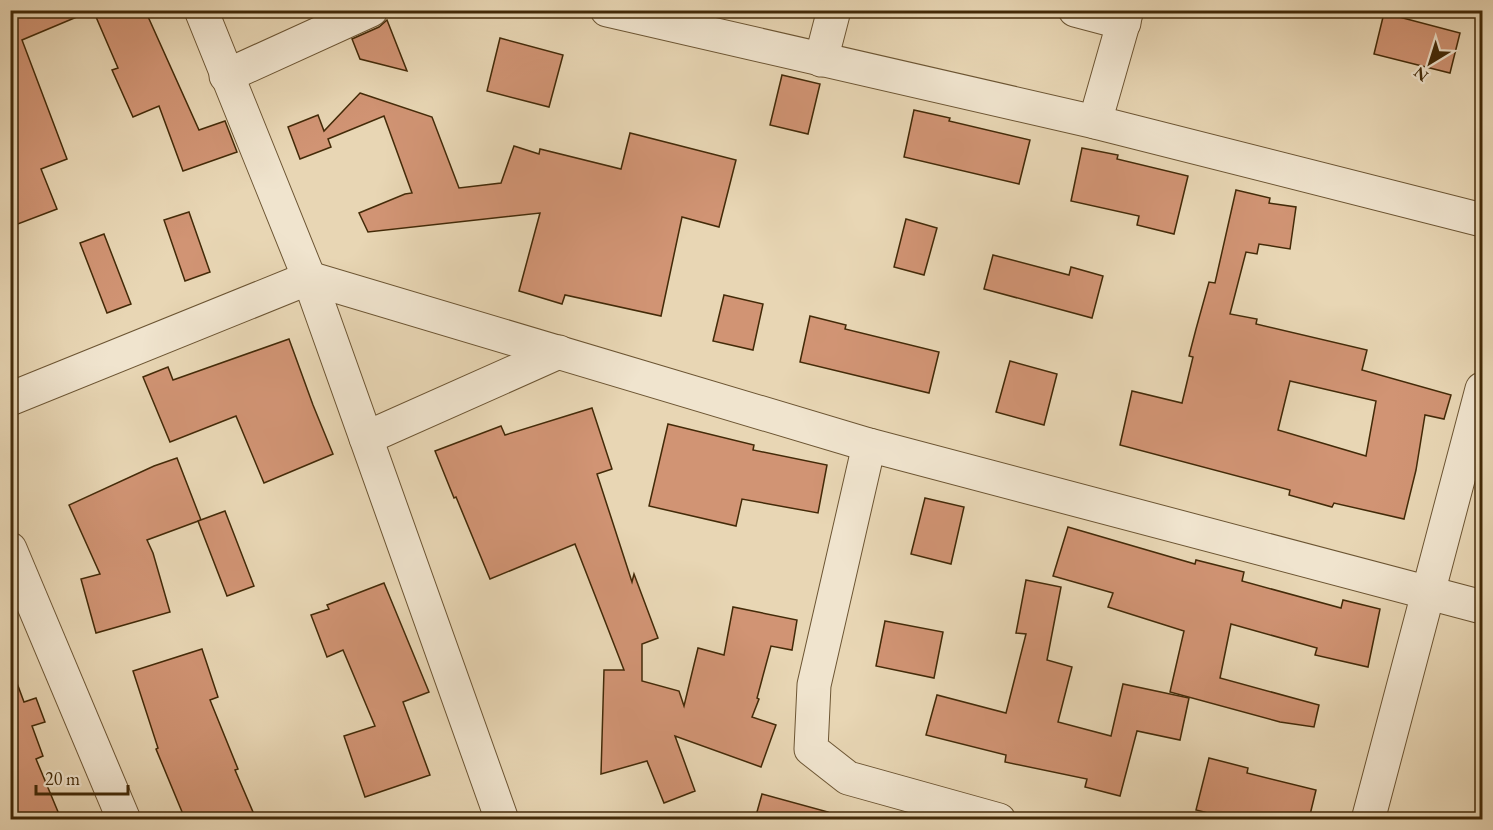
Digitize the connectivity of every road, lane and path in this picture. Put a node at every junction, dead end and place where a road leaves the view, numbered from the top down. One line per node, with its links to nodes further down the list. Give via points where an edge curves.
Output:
1 (201, 10): 8 (street)
2 (371, 10): 8 (street)
3 (607, 10): 7 (street)
4 (834, 10): 7 (street)
5 (1075, 10): 6 (street)
6 (1126, 17): 9 (street)
7 (821, 60): 9 (street)
8 (226, 76): 11 (street)
9 (1095, 122): 10 (street)
10 (1482, 220)
11 (309, 278): 12 (street); 14 (street); 15 (street)
12 (559, 352): 15 (street); 16 (street)
13 (1482, 389): 18 (street)
14 (10, 399)
15 (366, 438): 21 (street)
16 (869, 445): 18 (street); 22 (street, via 814,685 811,749 848,778)
17 (10, 549): 20 (street)
18 (1428, 592): 19 (street); 23 (street)
19 (1482, 607)
20 (124, 819)
21 (502, 819)
22 (999, 819)
23 (1368, 819)

